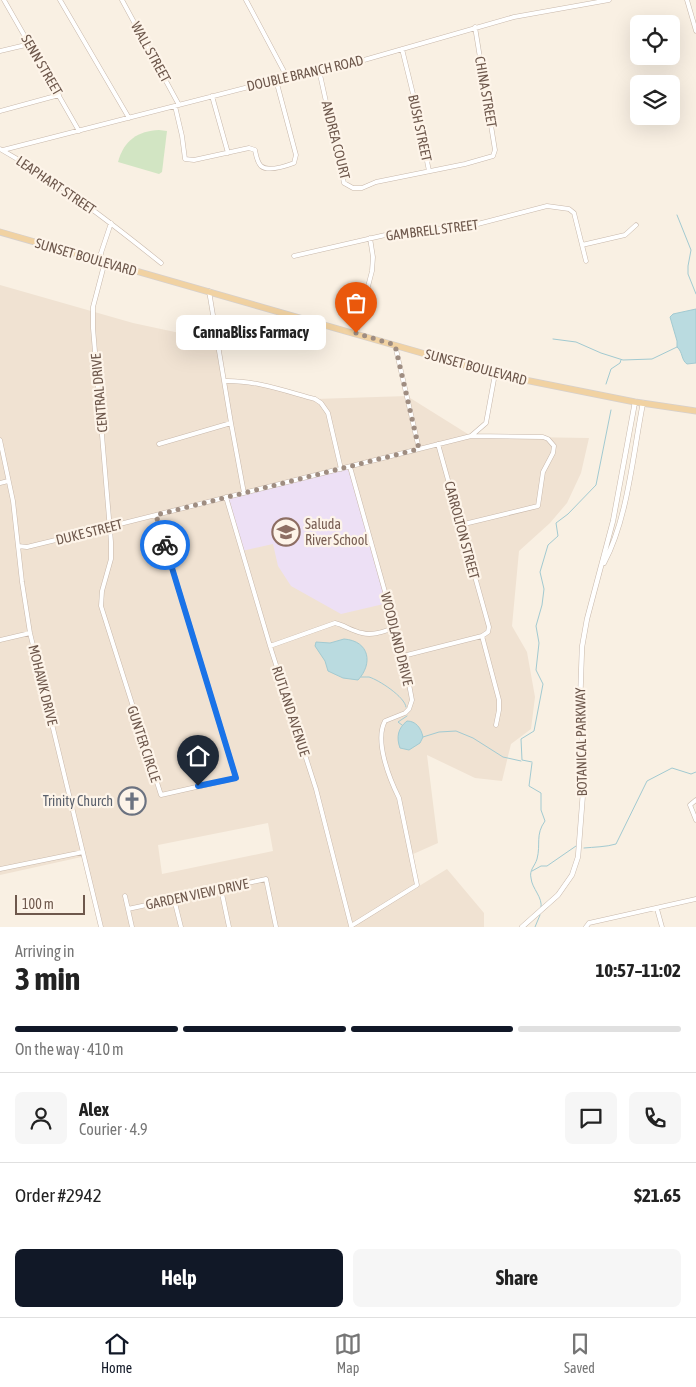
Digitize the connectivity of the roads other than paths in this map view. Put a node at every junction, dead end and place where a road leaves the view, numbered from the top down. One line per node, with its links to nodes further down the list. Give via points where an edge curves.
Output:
1 (4, 0): 9 (street, SENN STREET)
2 (60, 0): 19 (street)
3 (122, 0): 17 (street, WALL STREET)
4 (246, 0): 13 (street)
5 (609, 0): 7 (street, DOUBLE BRANCH ROAD)
6 (687, 0): 8 (street)
7 (475, 27): 10 (street, DOUBLE BRANCH ROAD); 23 (street, CHINA STREET, via 494,138)
8 (696, 31)
9 (30, 44): 11 (street); 15 (street, SENN STREET)
10 (402, 49): 12 (street, DOUBLE BRANCH ROAD); 24 (street, BUSH STREET)
11 (0, 51)
12 (319, 70): 13 (street, DOUBLE BRANCH ROAD); 24 (street, ANDREA COURT, via 344,183 362,188 376,182)
13 (287, 77): 14 (street, DOUBLE BRANCH ROAD)
14 (276, 80): 16 (street, DOUBLE BRANCH ROAD); 22 (street, via 296,160 288,165 266,168 259,164 254,150 249,148)
15 (59, 95): 18 (street); 20 (street, SENN STREET)
16 (212, 96): 17 (street, DOUBLE BRANCH ROAD); 22 (street)
17 (177, 105): 19 (street, DOUBLE BRANCH ROAD); 22 (street, WALL STREET, via 185,159)
18 (0, 111)
19 (129, 118): 20 (street, DOUBLE BRANCH ROAD)
20 (79, 131): 21 (street, DOUBLE BRANCH ROAD)
21 (1, 149): 25 (street, LEAPHART STREET)
22 (228, 153)
23 (493, 156): 24 (street, BUSH STREET)
24 (429, 172)
25 (111, 223): 32 (street); 33 (street, LEAPHART STREET)
26 (636, 225): 29 (street, via 624,235)
27 (0, 232): 32 (main road, SUNSET BOULEVARD)
28 (370, 238): 29 (street, GAMBRELL STREET, via 470,226 547,206 569,209 574,213); 30 (street, GAMBRELL STREET); 35 (street, via 372,271)
29 (582, 245): 31 (street)
30 (294, 256)
31 (586, 261)
32 (102, 262): 34 (main road, SUNSET BOULEVARD); 56 (street, CENTRAL DRIVE, via 93,307)
33 (161, 263)
34 (209, 291): 35 (main road, SUNSET BOULEVARD); 38 (street)
35 (356, 333): 36 (main road, SUNSET BOULEVARD)
36 (395, 345): 37 (main road, SUNSET BOULEVARD); 47 (street)
37 (494, 374): 39 (main road, SUNSET BOULEVARD); 43 (street, via 486,423)
38 (224, 381): 42 (street); 49 (street, via 250,381 321,403 328,413)
39 (635, 402): 40 (main road, SUNSET BOULEVARD); 58 (street, BOTANICAL PARKWAY)
40 (643, 403): 41 (main road, SUNSET BOULEVARD); 58 (street, BOTANICAL PARKWAY, via 619,524)
41 (696, 411)
42 (230, 423): 45 (street); 52 (street)
43 (471, 436): 46 (street, DUKE STREET); 55 (street, DUKE STREET, via 543,437 554,446 543,472 538,506)
44 (0, 440): 50 (street, MOHAWK DRIVE)
45 (159, 444)
46 (438, 444): 47 (street, DUKE STREET); 55 (street, CARROLTON STREET)
47 (419, 449): 48 (street, DUKE STREET)
48 (350, 467): 49 (street, DUKE STREET); 59 (street, WOODLAND DRIVE)
49 (341, 469): 52 (street, DUKE STREET)
50 (8, 481): 51 (street); 57 (street, MOHAWK DRIVE)
51 (0, 483)
52 (244, 493): 53 (street, DUKE STREET)
53 (226, 497): 54 (street, DUKE STREET); 63 (street, RUTLAND AVENUE)
54 (156, 515): 56 (street, DUKE STREET); 56 (street, GUNTER CIRCLE, via 236,778 161,795 102,606 102,591 111,559)
55 (460, 525): 61 (street, CARROLTON STREET, via 489,627)
56 (109, 526): 57 (street, DUKE STREET, via 28,547)
57 (18, 546): 60 (street, MOHAWK DRIVE)
58 (601, 569): 82 (street, BOTANICAL PARKWAY, via 582,647 580,704 584,768 577,862 561,890)
59 (395, 628): 63 (street, via 362,634 335,623); 64 (street, WOODLAND DRIVE)
60 (30, 633): 62 (street); 68 (street, MOHAWK DRIVE)
61 (482, 636): 64 (street); 65 (street, via 499,700)
62 (0, 640)
63 (270, 646): 76 (street, RUTLAND AVENUE, via 316,788)
64 (404, 656): 76 (street, WOODLAND DRIVE, via 412,704 405,713 385,721 381,736 385,759 399,798 417,885)
65 (496, 725)
66 (696, 800): 67 (street, via 690,805)
67 (696, 820)
68 (83, 852): 69 (street); 77 (street, MOHAWK DRIVE)
69 (0, 870)
70 (221, 889): 72 (street, GARDEN VIEW DRIVE); 80 (street); 81 (street, GARDEN VIEW DRIVE, via 266,879)
71 (125, 896): 74 (street)
72 (174, 899): 74 (street, GARDEN VIEW DRIVE); 79 (street)
73 (696, 899): 75 (street)
74 (128, 909): 78 (street)
75 (657, 909): 83 (street, via 589,923); 84 (street)
76 (351, 926)
77 (101, 927)
78 (132, 927)
79 (181, 927)
80 (229, 927)
81 (276, 927)
82 (522, 927)
83 (586, 927)
84 (662, 927)

